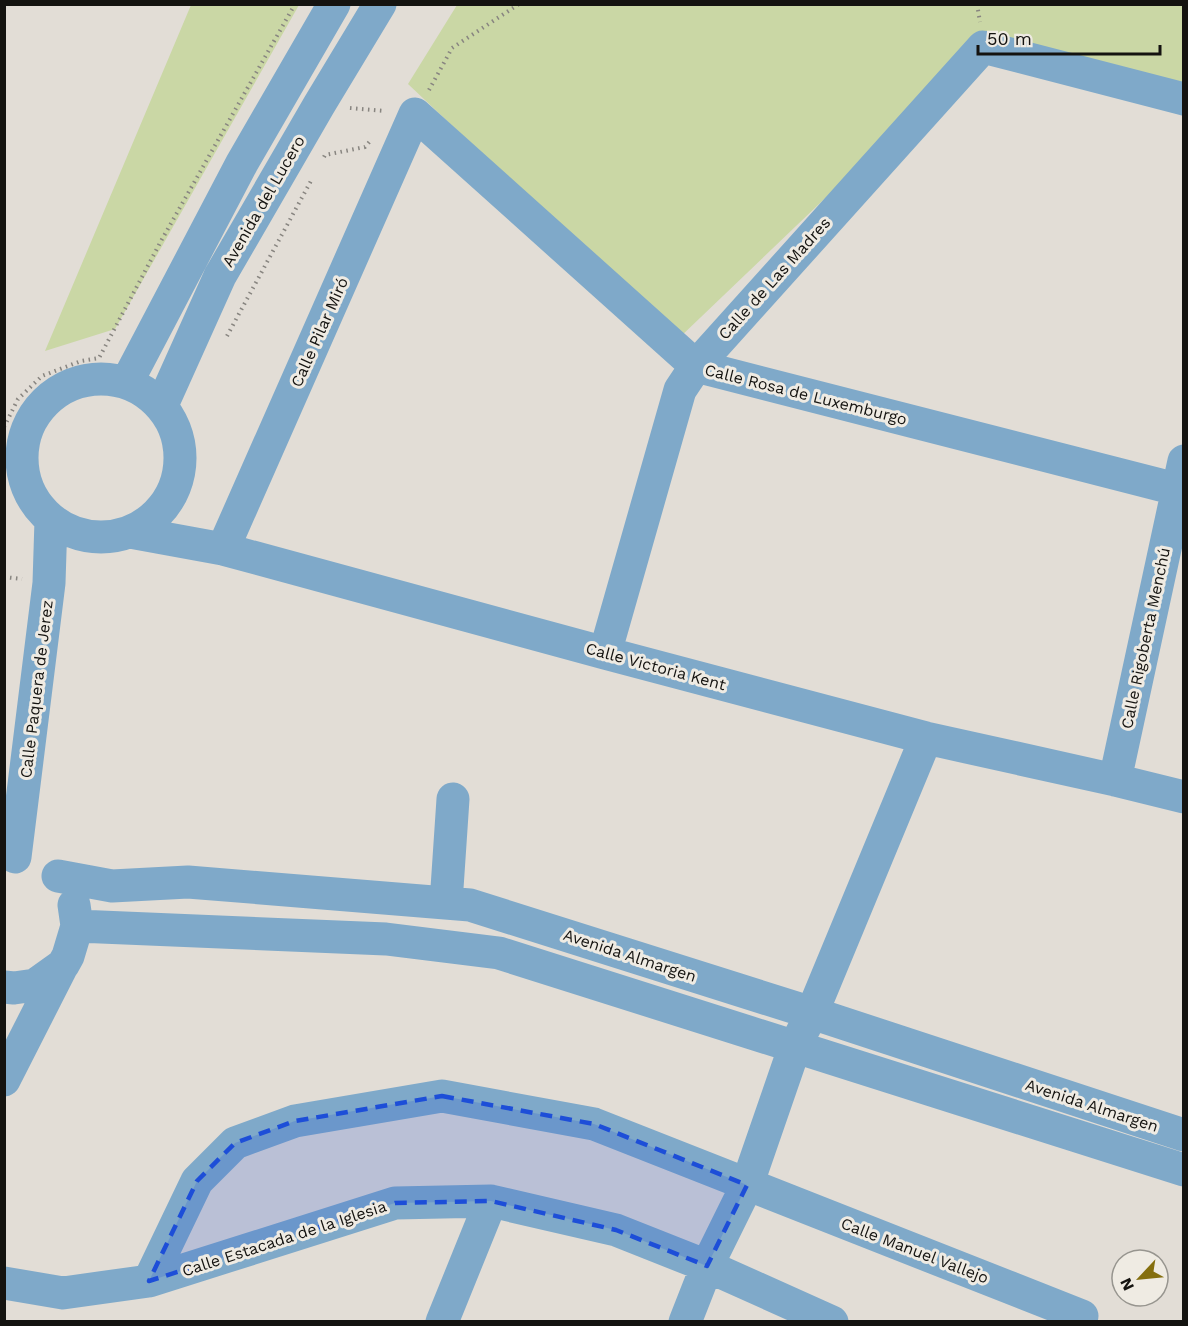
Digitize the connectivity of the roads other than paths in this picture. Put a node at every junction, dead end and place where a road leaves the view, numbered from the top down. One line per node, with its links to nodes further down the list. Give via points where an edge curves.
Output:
1 (334, 4): 6 (street, Avenida del Lucero, via 242,164)
2 (381, 4): 7 (street, Avenida del Lucero, via 220,276)
3 (1184, 99): 5 (street, Calle de Las Madres, via 983,46)
4 (415, 114): 5 (street, Calle Rosa de Luxemburgo); 12 (street, Calle Pilar Miró)
5 (696, 366): 9 (street, Calle Rosa de Luxemburgo); 13 (street, Calle de Las Madres, via 680,390)
6 (127, 381): 7 (street); 8 (street, via 99,377 59,389 38,407 28,424)
7 (162, 405): 11 (street, via 176,429 181,465 173,492 161,511)
8 (11, 432): 10 (street, via 32,498)
9 (1180, 475): 15 (street, Calle Rigoberta Menchú)
10 (51, 520): 11 (street, via 75,533 102,538); 18 (street, Calle Paquera de Jerez, via 49,583)
11 (130, 532): 12 (street, Calle Victoria Kent)
12 (223, 549): 13 (street, Calle Victoria Kent)
13 (605, 653): 14 (street, Calle Victoria Kent)
14 (926, 738): 15 (street, Calle Victoria Kent); 24 (street)
15 (1115, 780): 16 (street, Calle Victoria Kent)
16 (1184, 797)
17 (453, 799): 20 (street)
18 (10, 858): 19 (street, via 39,863)
19 (58, 876): 20 (street, Avenida Almargen, via 112,886 188,882); 21 (street, via 74,903)
20 (446, 903): 24 (street, Avenida Almargen, via 471,905)
21 (77, 926): 22 (street); 25 (street, Avenida Almargen, via 386,939 498,953)
22 (63, 965): 23 (street, via 35,985); 26 (street)
23 (4, 987)
24 (812, 1013): 25 (street); 27 (street, Avenida Almargen)
25 (795, 1046): 28 (street, Avenida Almargen); 29 (street)
26 (4, 1080)
27 (1184, 1135)
28 (1184, 1170)
29 (747, 1185): 31 (street); 32 (street, Calle Manuel Vallejo, via 594,1124 442,1096 295,1121 234,1143 197,1181); 34 (street, Calle Manuel Vallejo)
30 (491, 1201): 31 (street, Calle Estacada de la Iglesia, via 616,1230); 32 (street, Calle Estacada de la Iglesia, via 394,1203); 35 (street)
31 (707, 1266): 36 (street); 37 (street, Calle Estacada de la Iglesia)
32 (149, 1281): 33 (street, Calle Estacada de la Iglesia, via 63,1293)
33 (4, 1283)
34 (1082, 1316)
35 (442, 1322)
36 (685, 1322)
37 (832, 1322)

